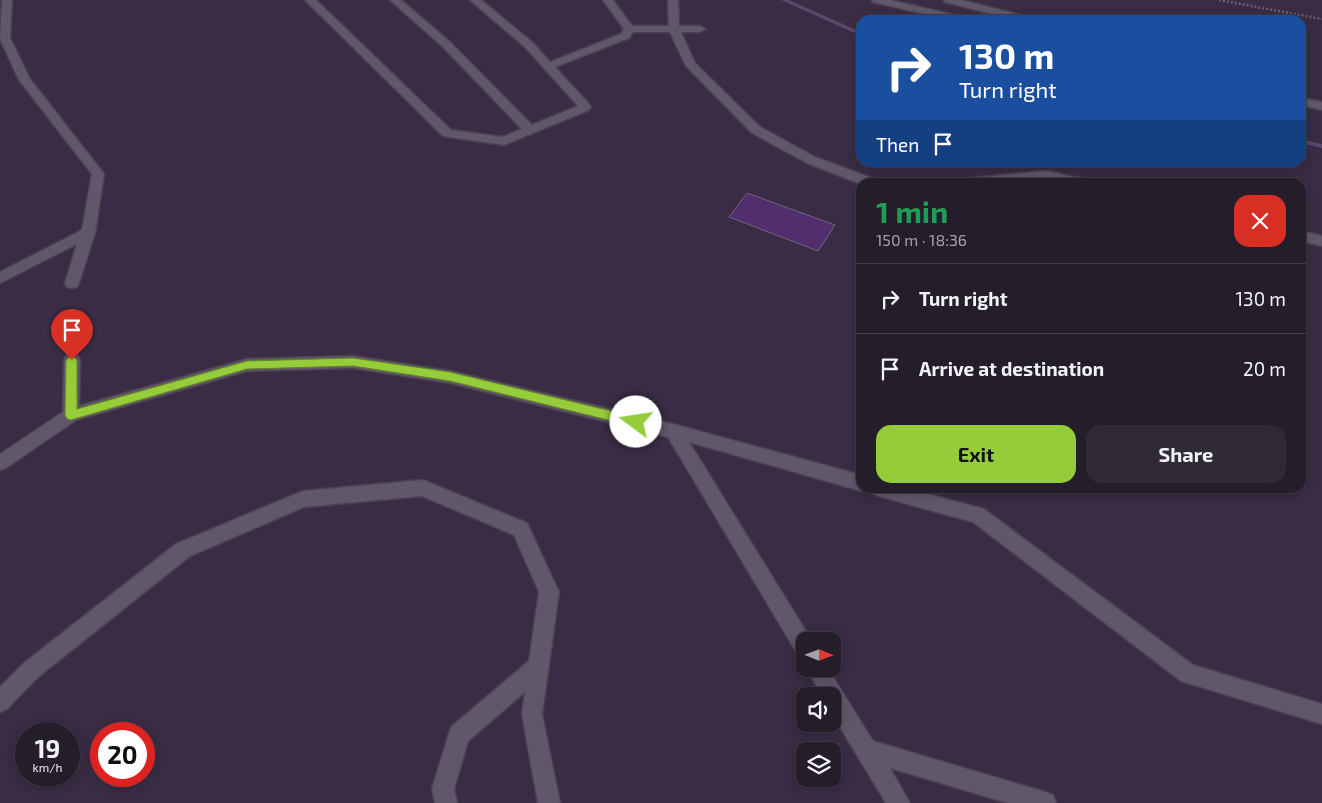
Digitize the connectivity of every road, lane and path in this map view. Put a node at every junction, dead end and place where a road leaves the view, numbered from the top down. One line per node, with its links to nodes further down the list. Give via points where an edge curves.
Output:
1 (7, 0): 26 (lane, via 5,38 25,80 98,174)
2 (310, 0): 22 (lane, via 447,133 504,141)
3 (395, 0): 22 (lane, via 447,45)
4 (475, 0): 19 (lane)
5 (600, 0): 10 (lane)
6 (673, 0): 17 (lane)
7 (877, 0): 11 (lane)
8 (949, 0): 12 (lane)
9 (1220, 0): 13 (path)
10 (611, 4): 16 (lane)
11 (942, 15)
12 (1009, 15)
13 (1305, 15)
14 (1306, 15): 15 (path)
15 (1322, 18)
16 (629, 29): 17 (lane); 19 (lane, via 625,36)
17 (674, 29): 18 (lane); 23 (lane, via 690,64 756,130 811,160)
18 (700, 29)
19 (549, 66): 22 (lane, via 585,107)
20 (1306, 102): 21 (lane)
21 (1322, 106)
22 (530, 130)
23 (858, 178)
24 (1009, 178): 25 (lane, via 1046,174)
25 (1062, 178)
26 (88, 233): 29 (lane); 30 (lane)
27 (1306, 237): 28 (lane)
28 (1322, 241)
29 (0, 278)
30 (72, 283)
31 (72, 360): 32 (lane)
32 (71, 415): 33 (lane, via 247,365 353,362 450,377); 34 (lane)
33 (673, 431): 35 (lane); 37 (lane)
34 (0, 463)
35 (856, 482)
36 (897, 493): 41 (lane, via 978,515 1188,674)
37 (796, 633)
38 (538, 667): 40 (lane, via 549,592 521,528 423,488 303,499 183,550 31,670); 43 (lane, via 459,735 443,789); 44 (lane, via 532,714)
39 (823, 678): 42 (lane)
40 (0, 702)
41 (1322, 714)
42 (867, 750): 45 (lane); 46 (lane)
43 (446, 803)
44 (549, 803)
45 (899, 803)
46 (1045, 803)

